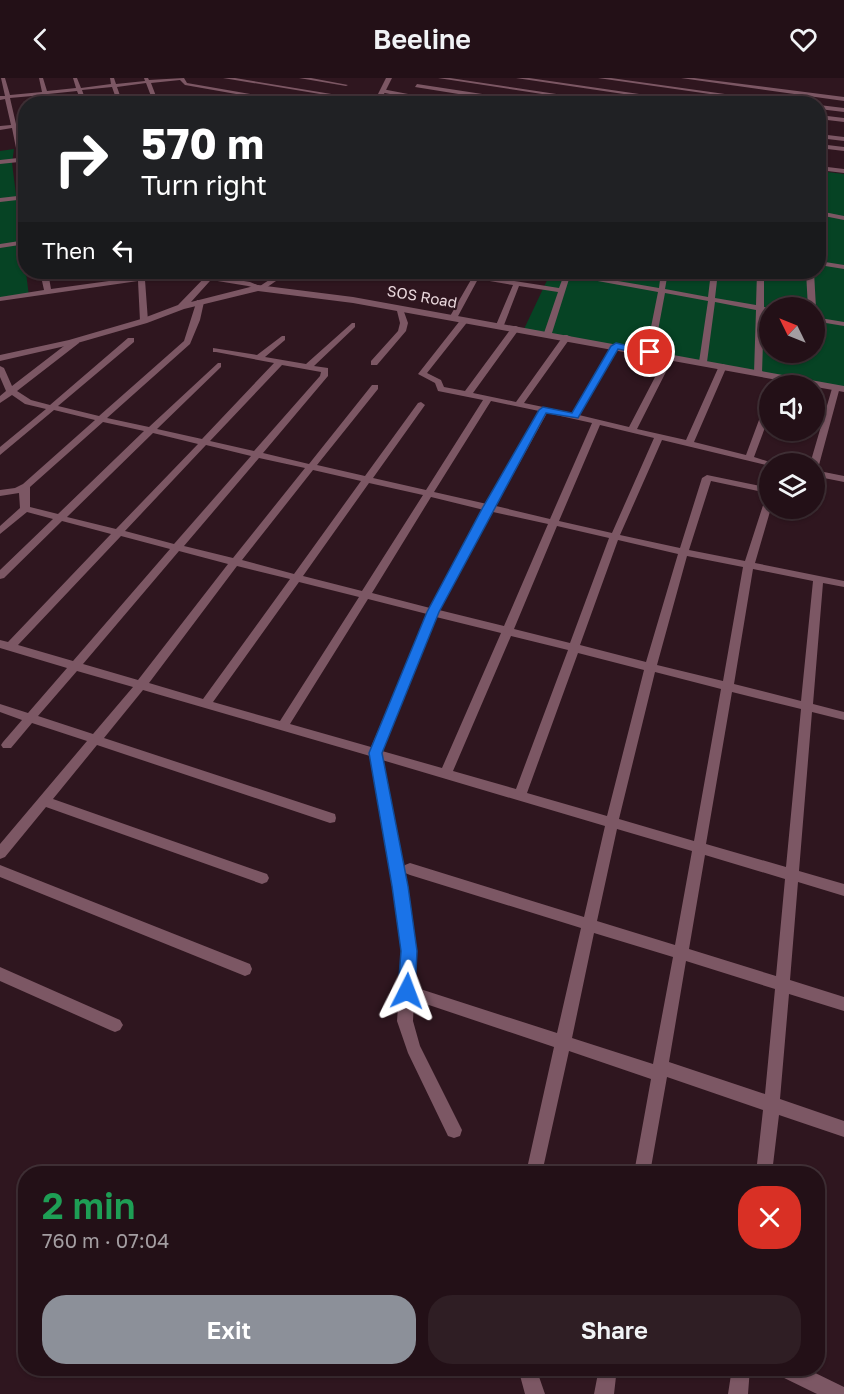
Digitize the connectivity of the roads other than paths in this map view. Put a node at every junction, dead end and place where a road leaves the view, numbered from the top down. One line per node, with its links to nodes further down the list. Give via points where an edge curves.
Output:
1 (3, 78): 45 (street)
2 (41, 78): 26 (street)
3 (75, 78): 22 (street)
4 (112, 78): 19 (street)
5 (182, 78): 16 (street); 32 (street, via 185,84)
6 (225, 78): 17 (street)
7 (279, 78): 17 (street)
8 (301, 78): 18 (street)
9 (389, 78): 25 (street)
10 (441, 78): 21 (street)
11 (517, 78): 21 (street); 23 (street)
12 (600, 78): 14 (street)
13 (683, 78): 15 (street)
14 (611, 79): 23 (street); 24 (street)
15 (707, 79): 24 (street); 43 (street)
16 (147, 80): 19 (street); 31 (street)
17 (272, 85): 27 (street); 32 (street)
18 (346, 85)
19 (115, 86): 22 (street); 30 (street)
20 (417, 86): 36 (street)
21 (504, 88): 37 (street); 38 (street)
22 (80, 89): 26 (street); 29 (street)
23 (599, 89): 39 (street); 40 (street)
24 (697, 91): 41 (street); 42 (street)
25 (382, 92): 34 (street); 35 (street)
26 (45, 93): 28 (street); 45 (street)
27 (330, 94): 33 (street)
28 (46, 96)
29 (82, 96)
30 (118, 96)
31 (154, 96)
32 (259, 96)
33 (340, 96)
34 (380, 96)
35 (405, 96)
36 (479, 96)
37 (494, 96)
38 (566, 96)
39 (592, 96)
40 (646, 96)
41 (692, 96)
42 (734, 96)
43 (823, 96)
44 (826, 96): 47 (street)
45 (7, 97): 46 (street); 52 (street)
46 (0, 98)
47 (844, 99)
48 (826, 108): 49 (street)
49 (844, 110)
50 (826, 118): 51 (street)
51 (844, 120)
52 (14, 126): 53 (street); 54 (street); 56 (street)
53 (18, 126)
54 (0, 128)
55 (826, 137): 57 (street)
56 (18, 139)
57 (844, 139)
58 (826, 148): 59 (street)
59 (844, 149)
60 (18, 160): 61 (street)
61 (0, 162)
62 (826, 169): 63 (street)
63 (844, 171)
64 (18, 198): 65 (street)
65 (0, 200)
66 (826, 214): 67 (street)
67 (844, 218)
68 (18, 243): 69 (street)
69 (0, 246)
70 (826, 264): 71 (street)
71 (844, 267)
72 (45, 279): 90 (street)
73 (111, 279): 90 (street)
74 (142, 279): 101 (street)
75 (207, 279): 96 (street)
76 (228, 279): 87 (street)
77 (274, 279): 87 (street)
78 (475, 279): 99 (street)
79 (490, 279): 86 (street)
80 (565, 279): 88 (street)
81 (602, 279): 89 (street)
82 (664, 279): 89 (street)
83 (714, 279): 94 (street)
84 (761, 279): 91 (street)
85 (810, 279): 92 (street)
86 (517, 283): 88 (street); 105 (street)
87 (260, 288): 95 (street, SOS Road); 98 (street, SOS Road)
88 (562, 291): 107 (street)
89 (662, 291): 94 (street); 115 (street)
90 (48, 292): 93 (street)
91 (760, 297)
92 (811, 297)
93 (0, 299)
94 (710, 300): 97 (street); 120 (street)
95 (200, 302): 96 (street, SOS Road); 140 (street, via 187,342)
96 (181, 307): 101 (street, SOS Road)
97 (759, 308)
98 (399, 309): 99 (street, SOS Road); 121 (street, via 404,323 402,331)
99 (453, 318): 100 (street, SOS Road)
100 (465, 320): 105 (street, SOS Road); 132 (street, via 422,374 438,382 441,389)
101 (144, 321): 112 (street, SOS Road)
102 (825, 321): 103 (street)
103 (844, 324)
104 (352, 325): 124 (street)
105 (500, 326): 106 (street, SOS Road)
106 (516, 328): 107 (street, SOS Road); 132 (street)
107 (548, 333): 108 (street, SOS Road)
108 (567, 337): 113 (street, SOS Road); 136 (street)
109 (282, 338): 118 (street)
110 (131, 340): 137 (street)
111 (759, 340): 126 (street)
112 (76, 341): 117 (street, SOS Road); 131 (street)
113 (616, 346): 115 (street, SOS Road); 139 (street)
114 (216, 350): 118 (street)
115 (650, 352): 116 (street, SOS Road)
116 (670, 356): 120 (street, SOS Road); 142 (street)
117 (0, 358)
118 (259, 358): 119 (street)
119 (280, 362): 124 (street); 146 (street)
120 (703, 362): 123 (street, SOS Road)
121 (374, 363)
122 (218, 365): 143 (street)
123 (723, 366): 126 (street, SOS Road); 147 (street)
124 (308, 367): 150 (street, via 325,370 324,376)
125 (0, 368): 131 (street)
126 (758, 373): 127 (street, SOS Road)
127 (763, 375)
128 (825, 386): 130 (street, SOS Road)
129 (375, 387): 153 (street)
130 (840, 388): 149 (street)
131 (11, 391): 134 (street); 137 (street, via 28,402)
132 (467, 394): 133 (street)
133 (488, 399): 136 (street); 159 (street)
134 (0, 400)
135 (421, 405): 184 (street)
136 (518, 405): 138 (street)
137 (53, 408): 140 (street); 148 (street)
138 (543, 410): 139 (street); 160 (street)
139 (574, 416): 141 (street)
140 (102, 419): 143 (street); 156 (street)
141 (597, 422): 142 (street); 164 (street)
142 (632, 429): 145 (street)
143 (151, 430): 146 (street); 162 (street)
144 (759, 431): 151 (street)
145 (659, 436): 147 (street); 167 (street)
146 (204, 442): 150 (street); 166 (street)
147 (690, 443): 151 (street)
148 (0, 452)
149 (818, 453)
150 (256, 454): 153 (street); 168 (street)
151 (749, 458): 152 (street)
152 (759, 461)
153 (312, 467): 159 (street); 170 (street)
154 (825, 475): 155 (street)
155 (844, 479)
156 (26, 486): 158 (street); 161 (street)
157 (759, 490): 169 (street, via 707,478)
158 (0, 493)
159 (427, 493): 160 (street); 175 (street)
160 (488, 507): 164 (street); 176 (street)
161 (25, 509): 162 (street); 165 (street)
162 (61, 518): 166 (street); 172 (street)
163 (762, 519): 171 (street)
164 (553, 522): 167 (street); 177 (street)
165 (0, 531)
166 (118, 532): 168 (street); 178 (street)
167 (615, 536): 169 (street); 179 (street)
168 (176, 547): 170 (street); 180 (street)
169 (682, 552): 171 (street); 181 (street)
170 (235, 562): 175 (street); 182 (street)
171 (749, 565): 173 (street); 183 (street)
172 (0, 576)
173 (818, 578): 174 (street); 185 (street)
174 (844, 584)
175 (364, 595): 176 (street); 189 (street)
176 (433, 612): 177 (street); 192 (street)
177 (508, 631): 179 (street); 193 (street)
178 (5, 645): 180 (street)
179 (575, 648): 181 (street); 194 (street)
180 (75, 665): 182 (street); 188 (street)
181 (652, 668): 183 (street); 197 (street)
182 (141, 685): 184 (street); 190 (street)
183 (728, 687): 185 (street); 198 (street)
184 (205, 704): 189 (street)
185 (806, 706): 187 (street); 202 (street)
186 (0, 708): 188 (street)
187 (844, 716)
188 (30, 718): 190 (street); 191 (street)
189 (283, 726): 192 (street)
190 (95, 740): 195 (street); 196 (street)
191 (7, 745)
192 (375, 753): 193 (street); 210 (street, via 400,886 407,940)
193 (446, 774): 194 (street)
194 (520, 795): 197 (street)
195 (44, 801): 199 (street); 203 (street)
196 (330, 818)
197 (612, 822): 198 (street); 205 (street)
198 (699, 848): 202 (street); 206 (street)
199 (0, 853)
200 (410, 869): 205 (street)
201 (0, 871): 207 (street)
202 (790, 874): 204 (street); 209 (street)
203 (262, 878)
204 (844, 890)
205 (589, 925): 206 (street); 213 (street)
206 (681, 954): 209 (street); 214 (street)
207 (245, 969)
208 (0, 974): 212 (street)
209 (782, 985): 211 (street); 215 (street)
210 (407, 991): 213 (street); 217 (street, via 405,1021 413,1048)
211 (844, 1004)
212 (115, 1026)
213 (564, 1042): 214 (street); 218 (street)
214 (660, 1070): 215 (street); 219 (street)
215 (772, 1104): 216 (street); 220 (street)
216 (844, 1129)
217 (454, 1130)
218 (536, 1166)
219 (643, 1166)
220 (765, 1166)
221 (529, 1376): 225 (street)
222 (607, 1376): 226 (street)
223 (740, 1376): 227 (street)
224 (801, 1376): 228 (street)
225 (535, 1394)
226 (604, 1394)
227 (738, 1394)
228 (837, 1394)

